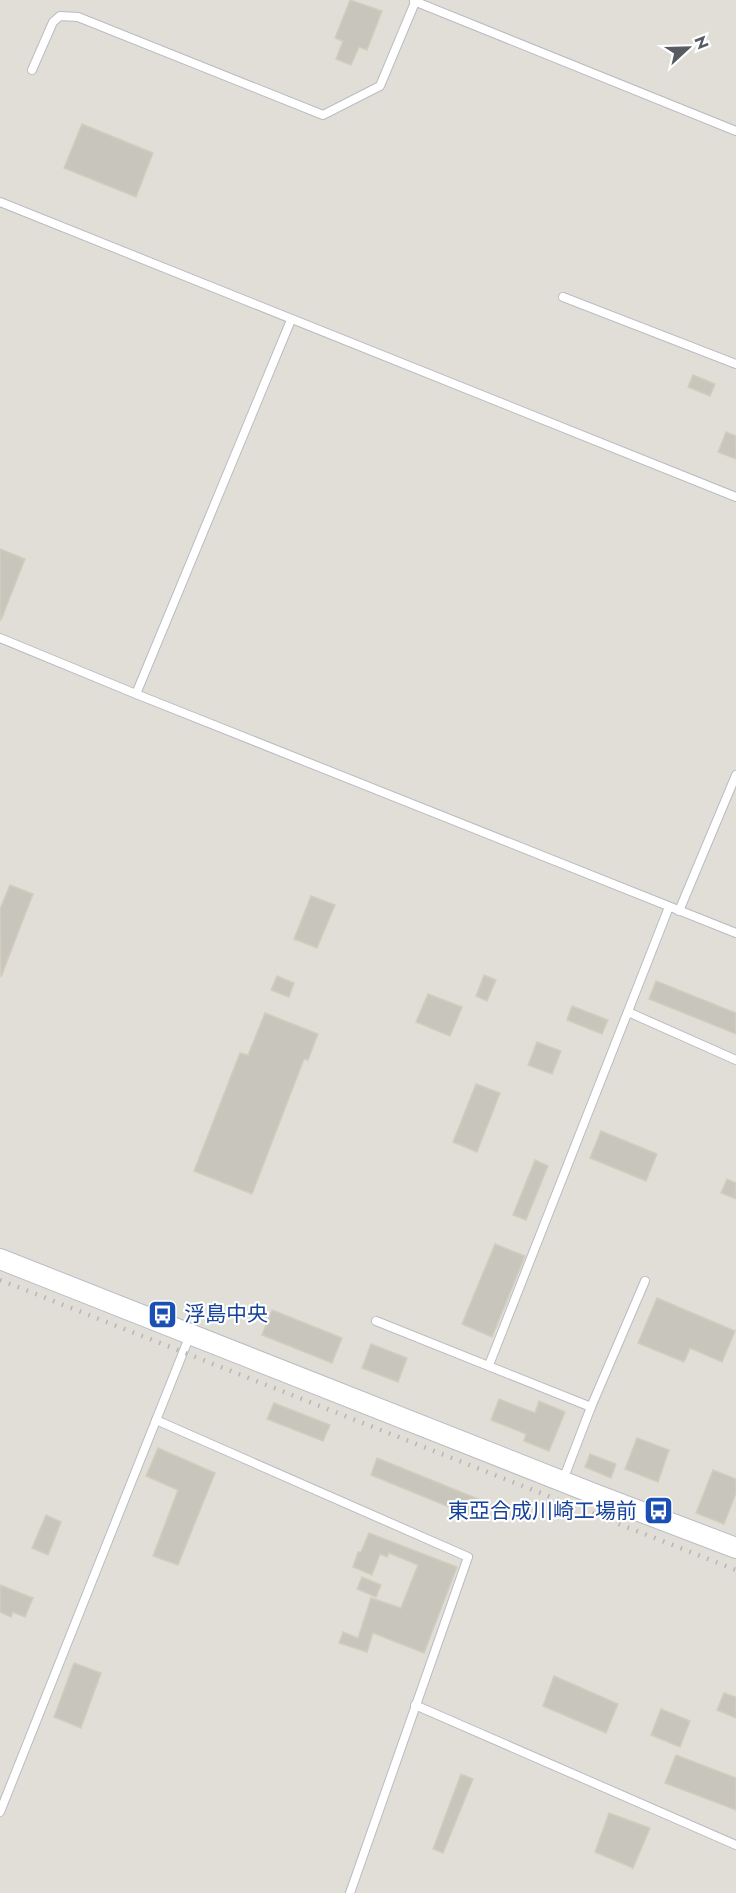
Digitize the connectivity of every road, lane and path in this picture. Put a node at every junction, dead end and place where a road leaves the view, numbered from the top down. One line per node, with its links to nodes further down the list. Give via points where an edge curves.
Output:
1 (415, 0): 2 (lane, via 380,86 323,115 78,17 60,16 52,22); 3 (lane)
2 (32, 70)
3 (736, 131)
4 (0, 202): 6 (lane)
5 (563, 297): 7 (lane)
6 (291, 320): 8 (lane); 10 (lane)
7 (736, 364)
8 (736, 497)
9 (0, 638): 10 (lane)
10 (136, 694): 12 (lane)
11 (736, 775): 13 (lane)
12 (669, 907): 13 (lane); 15 (lane)
13 (679, 911): 14 (lane)
14 (736, 933)
15 (628, 1012): 16 (lane); 21 (lane)
16 (736, 1060)
17 (0, 1259): 20 (street)
18 (645, 1281): 22 (lane)
19 (376, 1321): 21 (lane)
20 (190, 1334): 23 (lane); 24 (street)
21 (489, 1365): 22 (lane)
22 (591, 1407): 24 (lane)
23 (156, 1420): 26 (lane, via 468,1557); 27 (lane)
24 (563, 1481): 25 (street)
25 (736, 1548)
26 (415, 1705): 28 (lane); 29 (lane)
27 (0, 1812)
28 (736, 1845)
29 (350, 1893)

